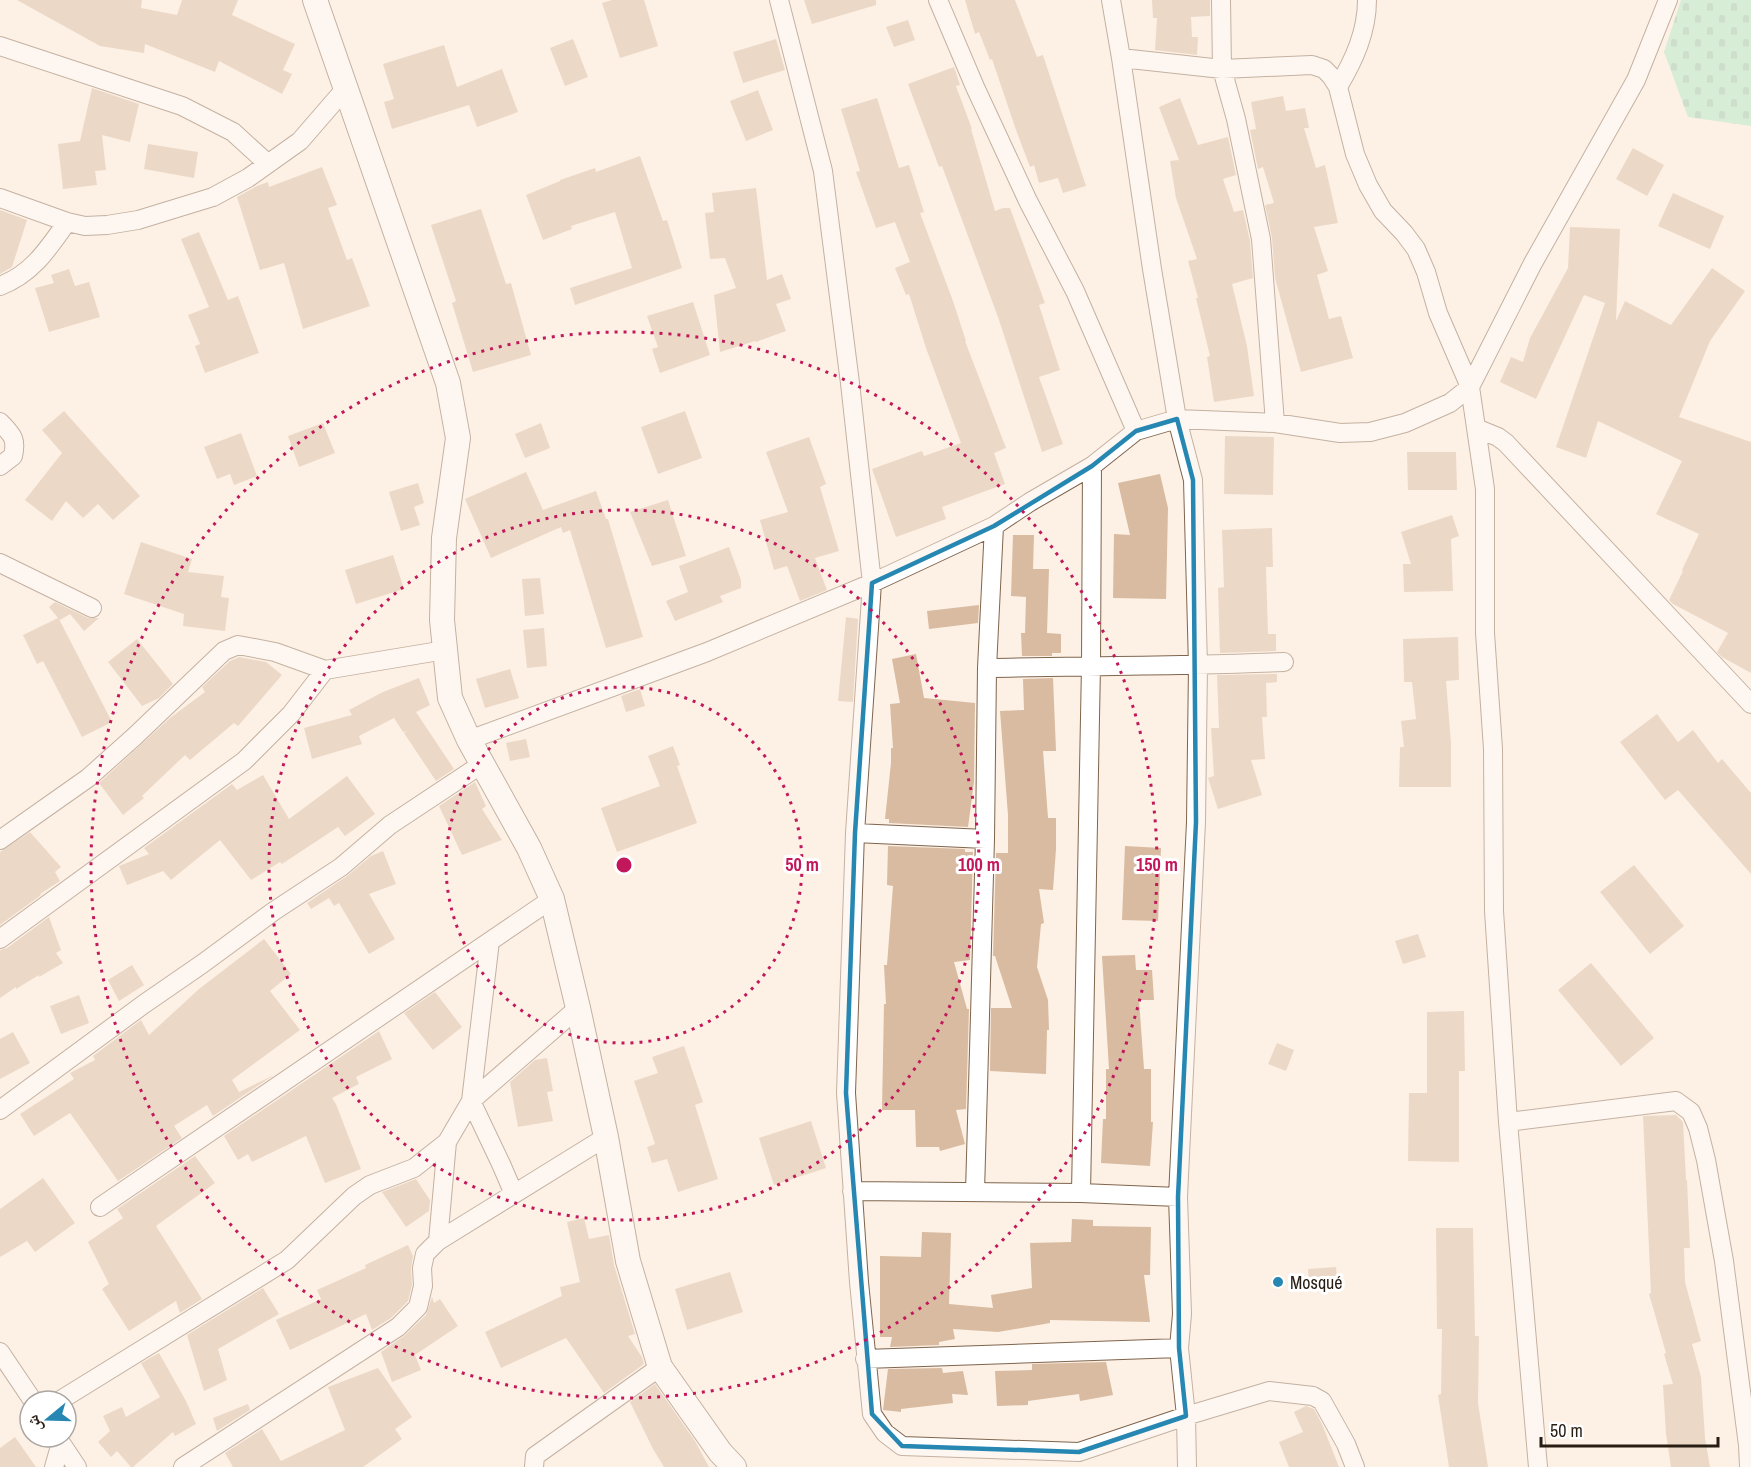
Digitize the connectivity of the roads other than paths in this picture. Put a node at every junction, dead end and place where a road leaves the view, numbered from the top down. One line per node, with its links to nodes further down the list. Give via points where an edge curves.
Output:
1 (315, 0): 12 (street)
2 (779, 0): 27 (street, via 823,171)
3 (938, 0): 22 (street, via 1028,201 1075,291)
4 (1111, 0): 9 (street)
5 (1221, 0): 10 (street)
6 (1367, 0): 11 (street, via 1364,30)
7 (1668, 0): 17 (street, via 1636,80 1533,263)
8 (0, 46): 13 (street, via 182,106 233,132)
9 (1121, 58): 10 (street); 18 (street)
10 (1222, 69): 11 (street, via 1312,65 1324,69); 20 (street, via 1261,239)
11 (1338, 87): 17 (street, via 1355,154 1368,185 1383,211 1416,249)
12 (345, 89): 13 (street, via 300,141); 29 (street, via 448,383 458,438 444,538)
13 (267, 163): 15 (street, via 213,197 138,220 85,226)
14 (0, 198): 15 (street)
15 (67, 222): 16 (street, via 28,271)
16 (0, 285)
17 (1470, 387): 20 (street, via 1450,403 1405,423 1370,432); 21 (street)
18 (1177, 419): 20 (street); 22 (street); 32 (street, via 1193,480)
19 (0, 422): 23 (street, via 15,445 13,456)
20 (1275, 423)
21 (1476, 428): 35 (street, via 1506,443); 47 (street, via 1485,489 1485,633 1493,749 1494,911)
22 (1136, 431): 24 (street)
23 (0, 466)
24 (1092, 466): 25 (street); 31 (street)
25 (994, 526): 27 (street); 33 (street)
26 (0, 563): 28 (street)
27 (872, 583): 36 (street, via 707,652); 38 (street)
28 (92, 608)
29 (445, 650): 34 (street); 36 (street, via 450,698)
30 (1284, 662): 32 (street)
31 (1091, 665): 32 (street); 33 (street); 52 (street)
32 (1198, 666): 54 (street, via 1196,822)
33 (987, 668): 39 (street)
34 (325, 670): 40 (street, via 275,652 238,645 224,651 88,778); 42 (street, via 291,714 244,761)
35 (1751, 704)
36 (469, 740): 37 (street)
37 (482, 764): 41 (street, via 529,848); 46 (street, via 390,825 341,867 274,911)
38 (855, 832): 39 (street); 50 (street, via 846,1093)
39 (985, 839): 51 (street)
40 (0, 840)
41 (552, 899): 43 (street); 44 (street)
42 (0, 939)
43 (490, 941): 45 (street); 55 (street)
44 (578, 1008): 45 (street); 48 (street)
45 (471, 1101): 49 (street); 53 (street)
46 (0, 1110)
47 (1508, 1122): 75 (street); 76 (street, via 1676,1101 1691,1112 1706,1160 1724,1261)
48 (606, 1137): 53 (street); 60 (street, via 628,1261)
49 (447, 1142): 56 (street); 62 (street, via 414,1168 370,1185 354,1196 287,1260)
50 (852, 1191): 51 (street); 59 (street)
51 (975, 1192): 52 (street)
52 (1081, 1193): 54 (street)
53 (514, 1194): 56 (street)
54 (1178, 1197): 57 (street, via 1182,1314)
55 (100, 1207)
56 (438, 1241): 70 (street, via 425,1254 418,1307 398,1327)
57 (1179, 1348): 59 (street); 63 (street)
58 (0, 1352): 61 (street)
59 (865, 1359): 66 (street, via 872,1414 885,1433 902,1446)
60 (660, 1367): 67 (street); 72 (street)
61 (25, 1389)
62 (78, 1389)
63 (1186, 1416): 66 (street); 73 (street); 74 (street, via 1269,1391 1313,1396 1322,1401)
64 (57, 1449): 68 (street)
65 (65, 1449): 69 (street)
66 (1081, 1459)
67 (534, 1461): 71 (street)
68 (54, 1467)
69 (77, 1467)
70 (183, 1467)
71 (520, 1467)
72 (734, 1467)
73 (1187, 1467)
74 (1355, 1467)
75 (1538, 1467)
76 (1749, 1467)

